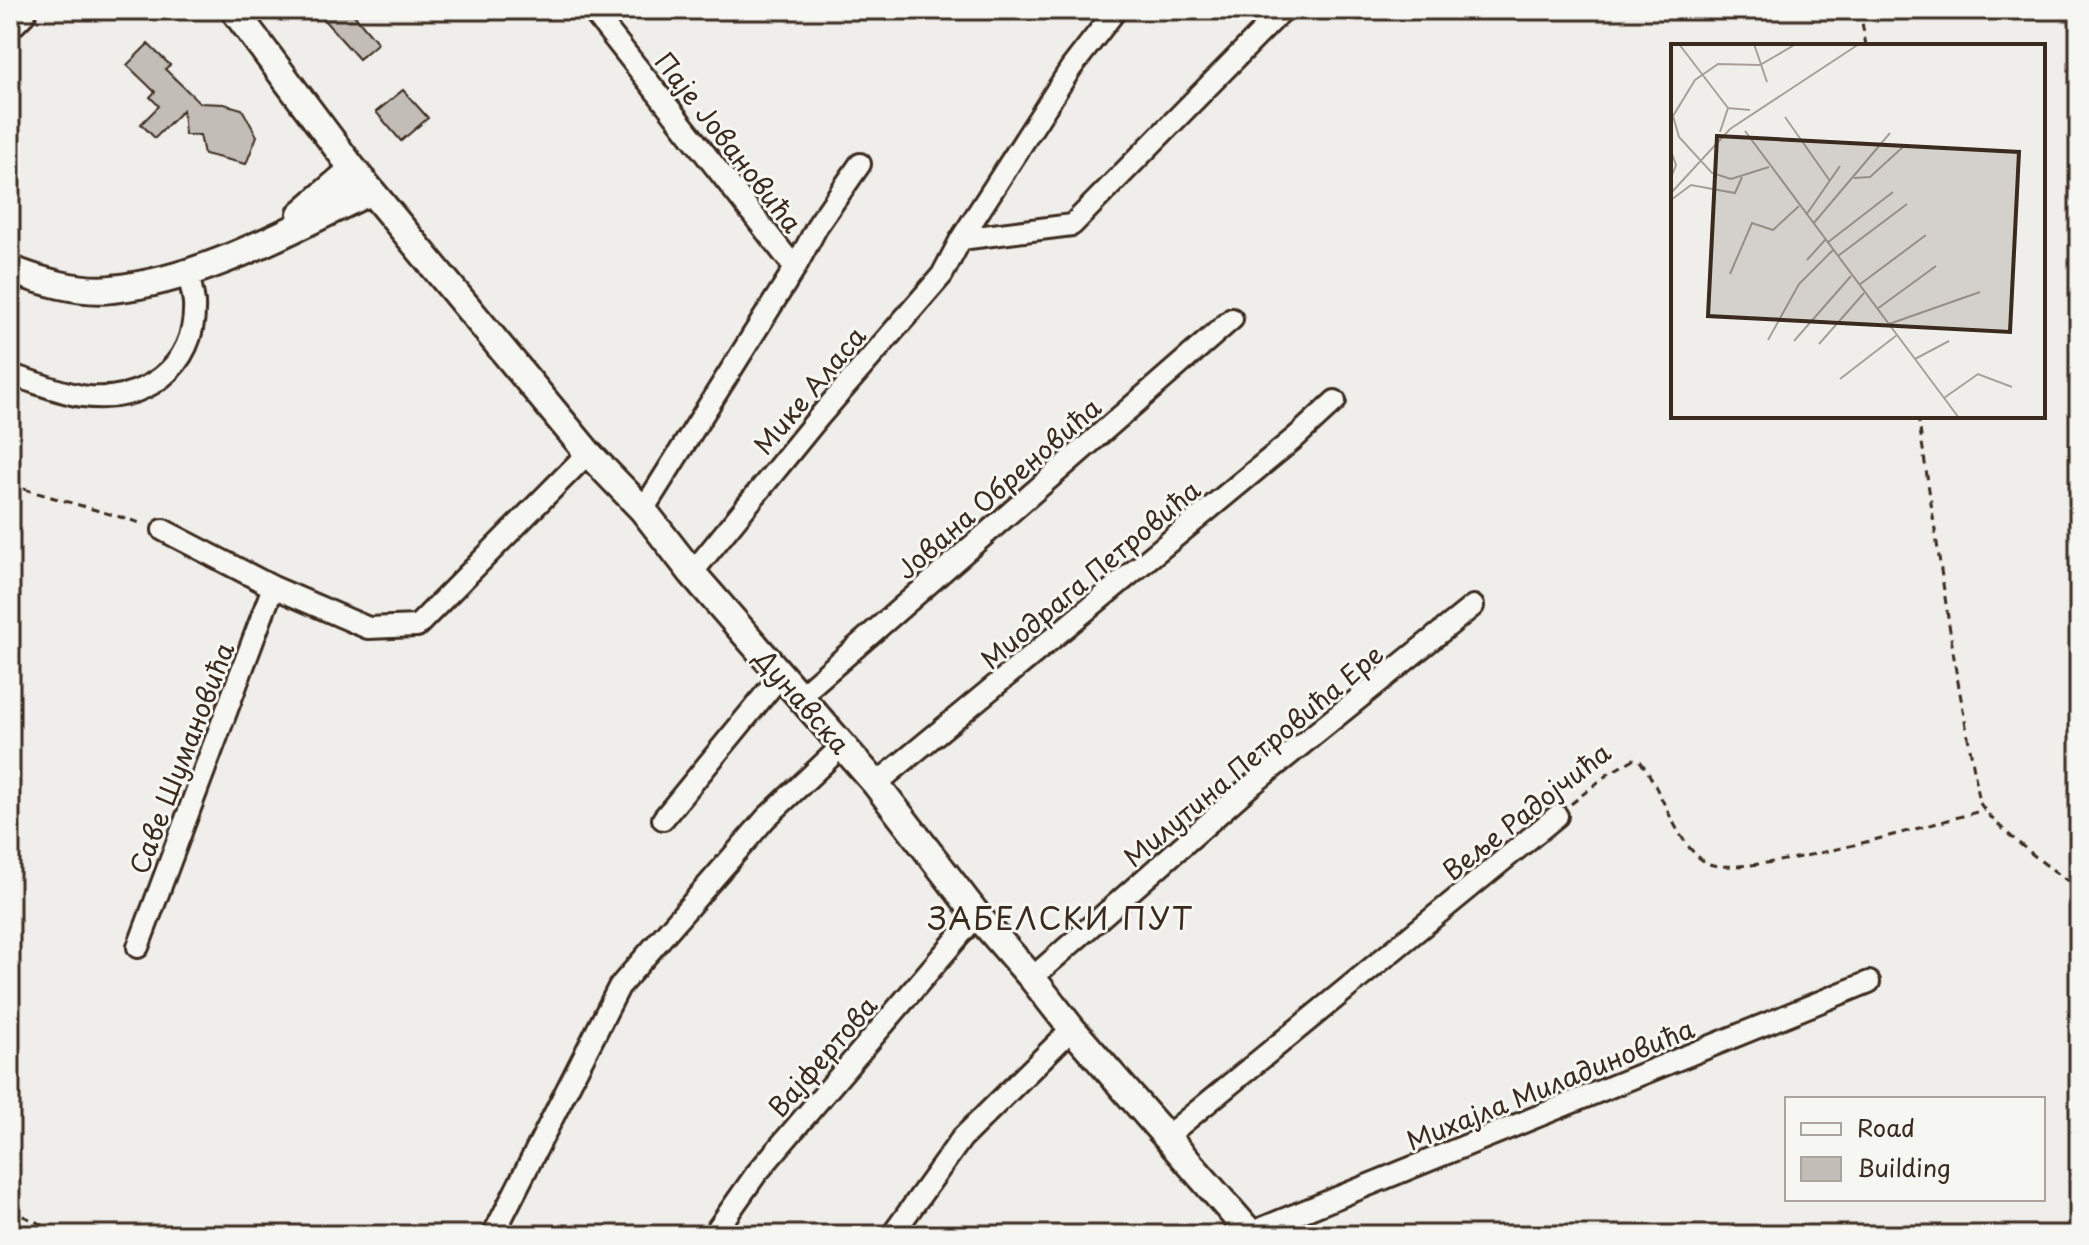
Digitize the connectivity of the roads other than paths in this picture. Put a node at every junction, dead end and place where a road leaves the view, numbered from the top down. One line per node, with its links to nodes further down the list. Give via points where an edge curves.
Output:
1 (19, 10): 6 (highway)
2 (234, 10): 8 (street, Дунавска)
3 (592, 10): 12 (street, Паје Јовановића)
4 (1116, 10): 11 (street, Мике Аласа, via 1071,68)
5 (1283, 10): 11 (street, via 1072,225)
6 (10, 19)
7 (860, 164): 12 (street, Паје Јовановића)
8 (353, 169): 9 (street, Дунавска); 10 (street)
9 (371, 191): 10 (street); 18 (street, Дунавска)
10 (274, 237): 14 (street)
11 (961, 239): 21 (street, Мике Аласа, via 942,275)
12 (795, 268): 19 (street, Паје Јовановића)
13 (10, 269): 14 (street, via 43,283 110,290)
14 (188, 273): 16 (street, via 194,303 191,328 180,359 157,381 131,393 100,397 66,393)
15 (1232, 319): 25 (street, Јована Обреновића)
16 (10, 375)
17 (1335, 401): 27 (street, Миодрага Петровића)
18 (588, 453): 19 (street, Дунавска); 22 (street, via 417,626 368,628)
19 (643, 510): 21 (street, Дунавска)
20 (163, 530): 22 (street)
21 (692, 573): 24 (street, Дунавска)
22 (273, 587): 31 (street, Саве Шумановића)
23 (1473, 606): 32 (street, Милутина Петровића Ере, via 1248,788)
24 (781, 675): 25 (street, Дунавска); 29 (street)
25 (800, 696): 26 (street, Дунавска)
26 (842, 746): 27 (street, Дунавска); 37 (street, via 766,818 619,987)
27 (876, 784): 30 (street, Дунавска)
28 (1557, 816): 35 (street, Веље Радојчића)
29 (663, 819)
30 (977, 915): 32 (street, Дунавска); 38 (street, Вајфертова, via 756,1174)
31 (138, 947)
32 (1032, 978): 34 (street, Дунавска)
33 (1869, 982): 36 (street, Михајла Миладиновића)
34 (1072, 1029): 35 (street, Дунавска); 39 (street, via 962,1138)
35 (1167, 1136): 36 (street, Дунавска)
36 (1251, 1234)
37 (493, 1235)
38 (713, 1235)
39 (892, 1235)

